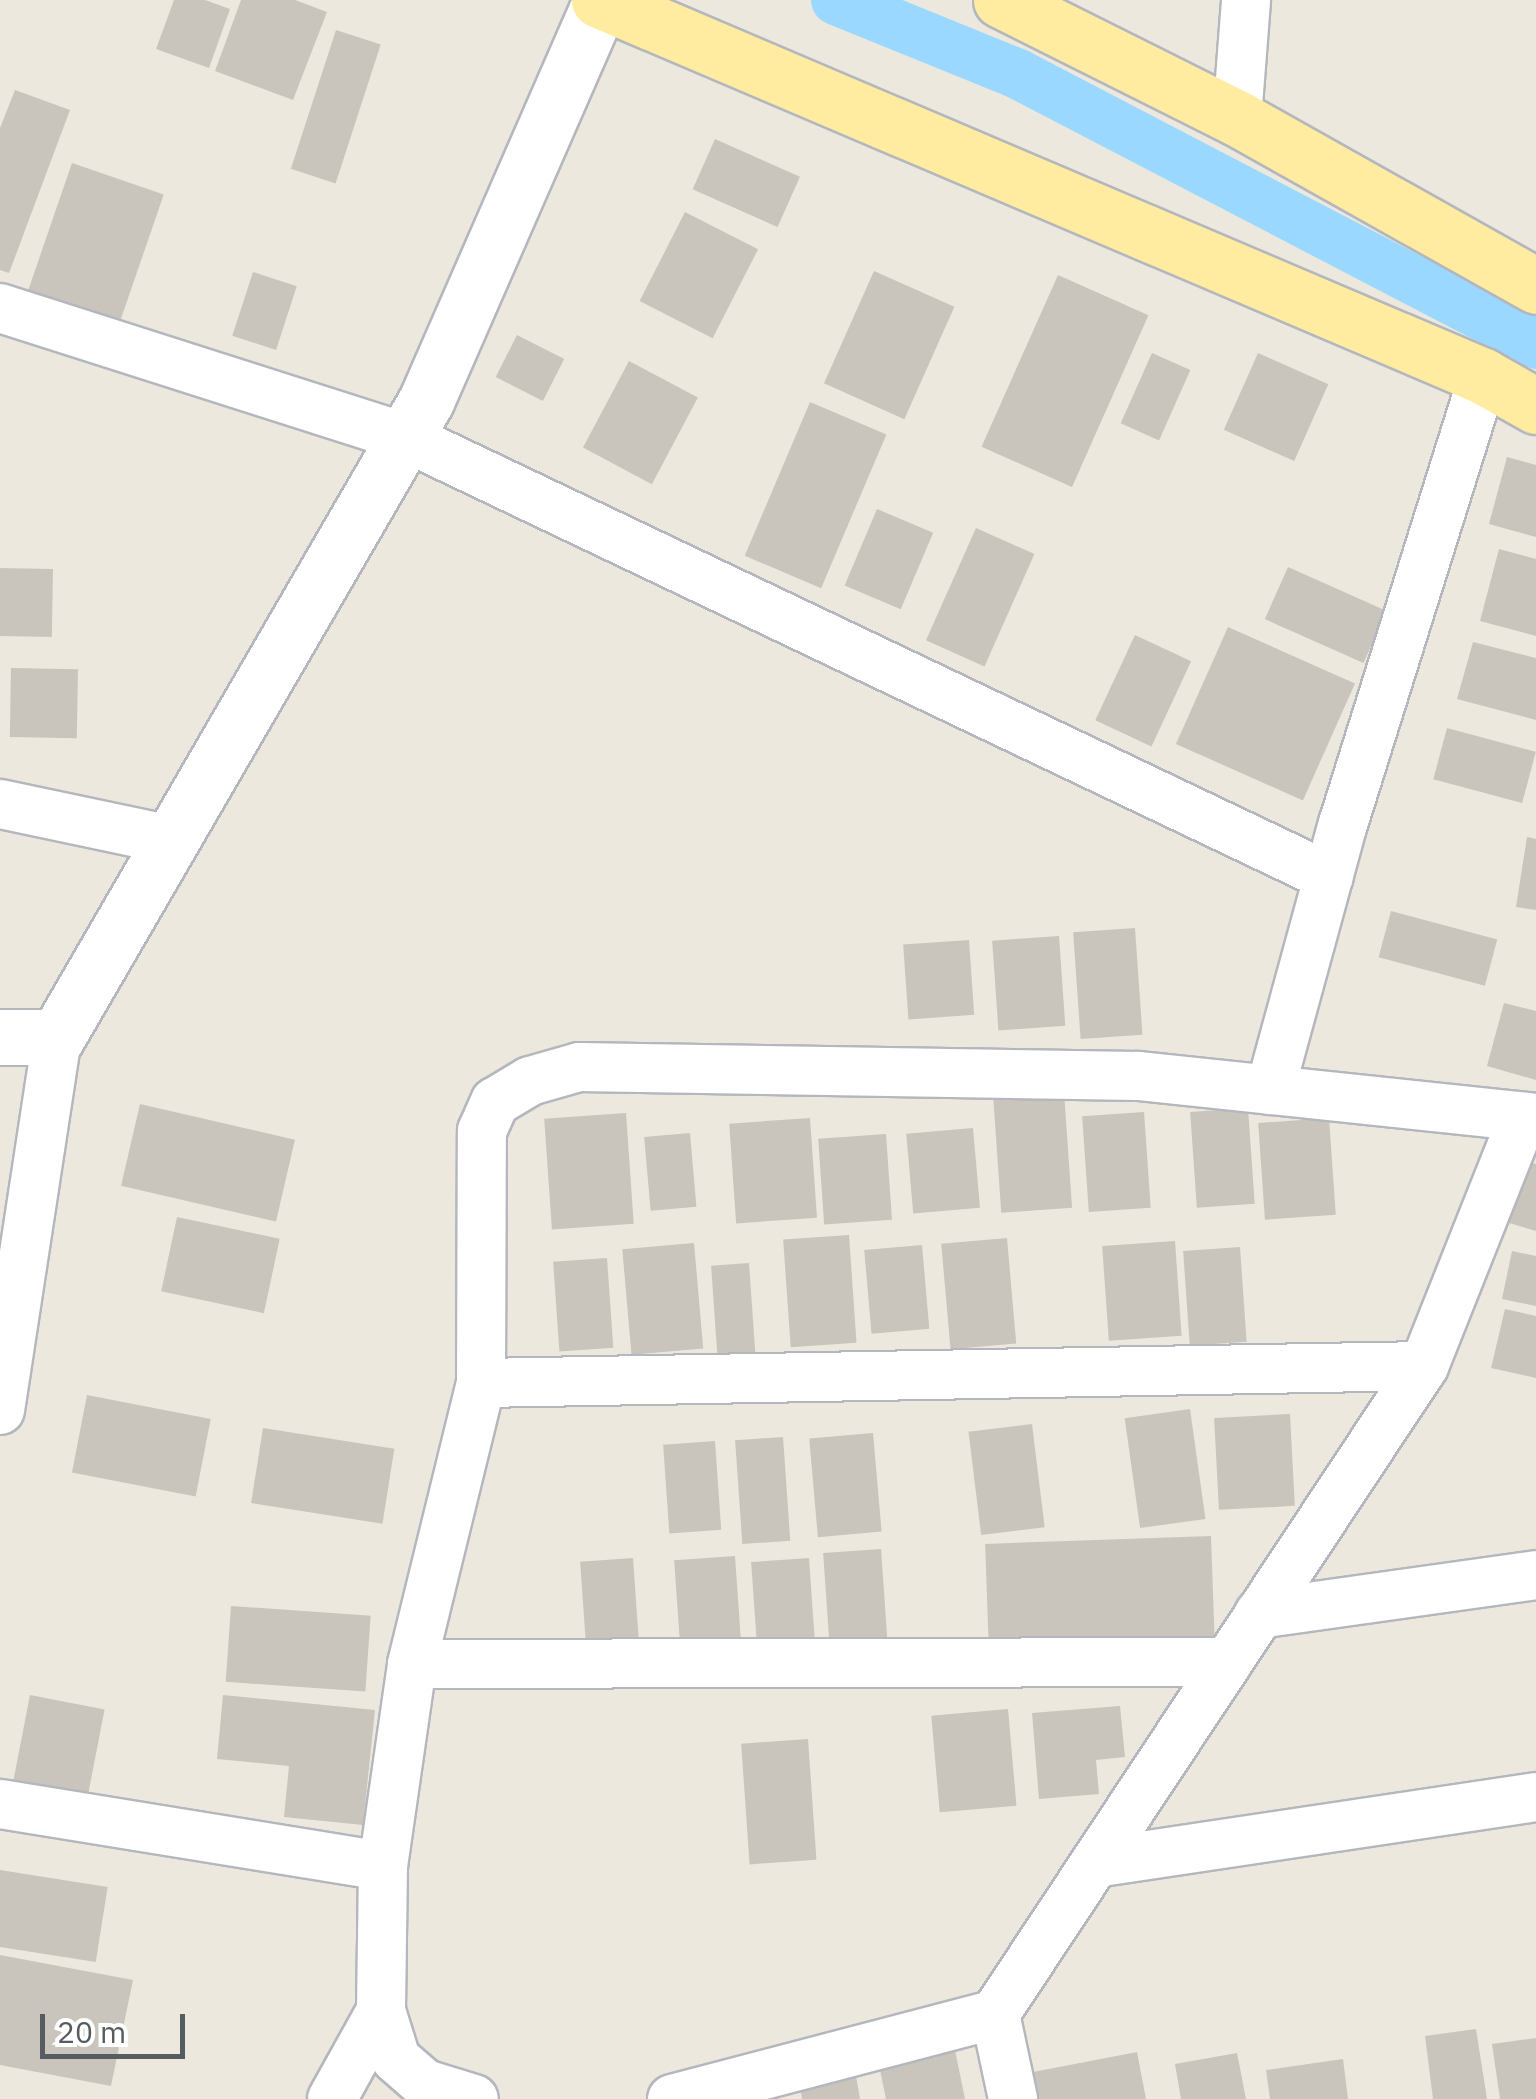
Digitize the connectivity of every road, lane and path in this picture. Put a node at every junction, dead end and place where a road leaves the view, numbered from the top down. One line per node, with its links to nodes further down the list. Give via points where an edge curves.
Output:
1 (600, 0): 7 (main road); 9 (street)
2 (1001, 0): 4 (main road)
3 (1246, 0): 4 (street)
4 (1237, 118): 5 (main road)
5 (1536, 286)
6 (0, 308): 9 (street)
7 (1483, 376): 8 (main road); 12 (street)
8 (1536, 406)
9 (405, 437): 11 (street); 12 (street)
10 (0, 804): 11 (street)
11 (171, 840): 14 (street)
12 (1328, 877): 15 (street)
13 (0, 1037): 14 (street)
14 (57, 1037): 19 (street)
15 (1270, 1090): 16 (street); 18 (street, via 1138,1076 579,1067 530,1081 495,1102 482,1131)
16 (1530, 1117): 17 (street)
17 (1424, 1366): 18 (street); 21 (street)
18 (481, 1383): 23 (street)
19 (0, 1410)
20 (1536, 1575): 21 (street)
21 (1259, 1614): 22 (street)
22 (1228, 1662): 23 (street); 26 (street)
23 (412, 1664): 27 (street)
24 (1536, 1797): 26 (street)
25 (0, 1804): 27 (street)
26 (1095, 1863): 29 (street)
27 (383, 1866): 28 (street)
28 (380, 2011): 30 (street); 31 (street, via 396,2059 425,2084)
29 (995, 2014): 32 (street); 33 (street)
30 (332, 2099)
31 (474, 2099)
32 (672, 2099)
33 (1013, 2099)

